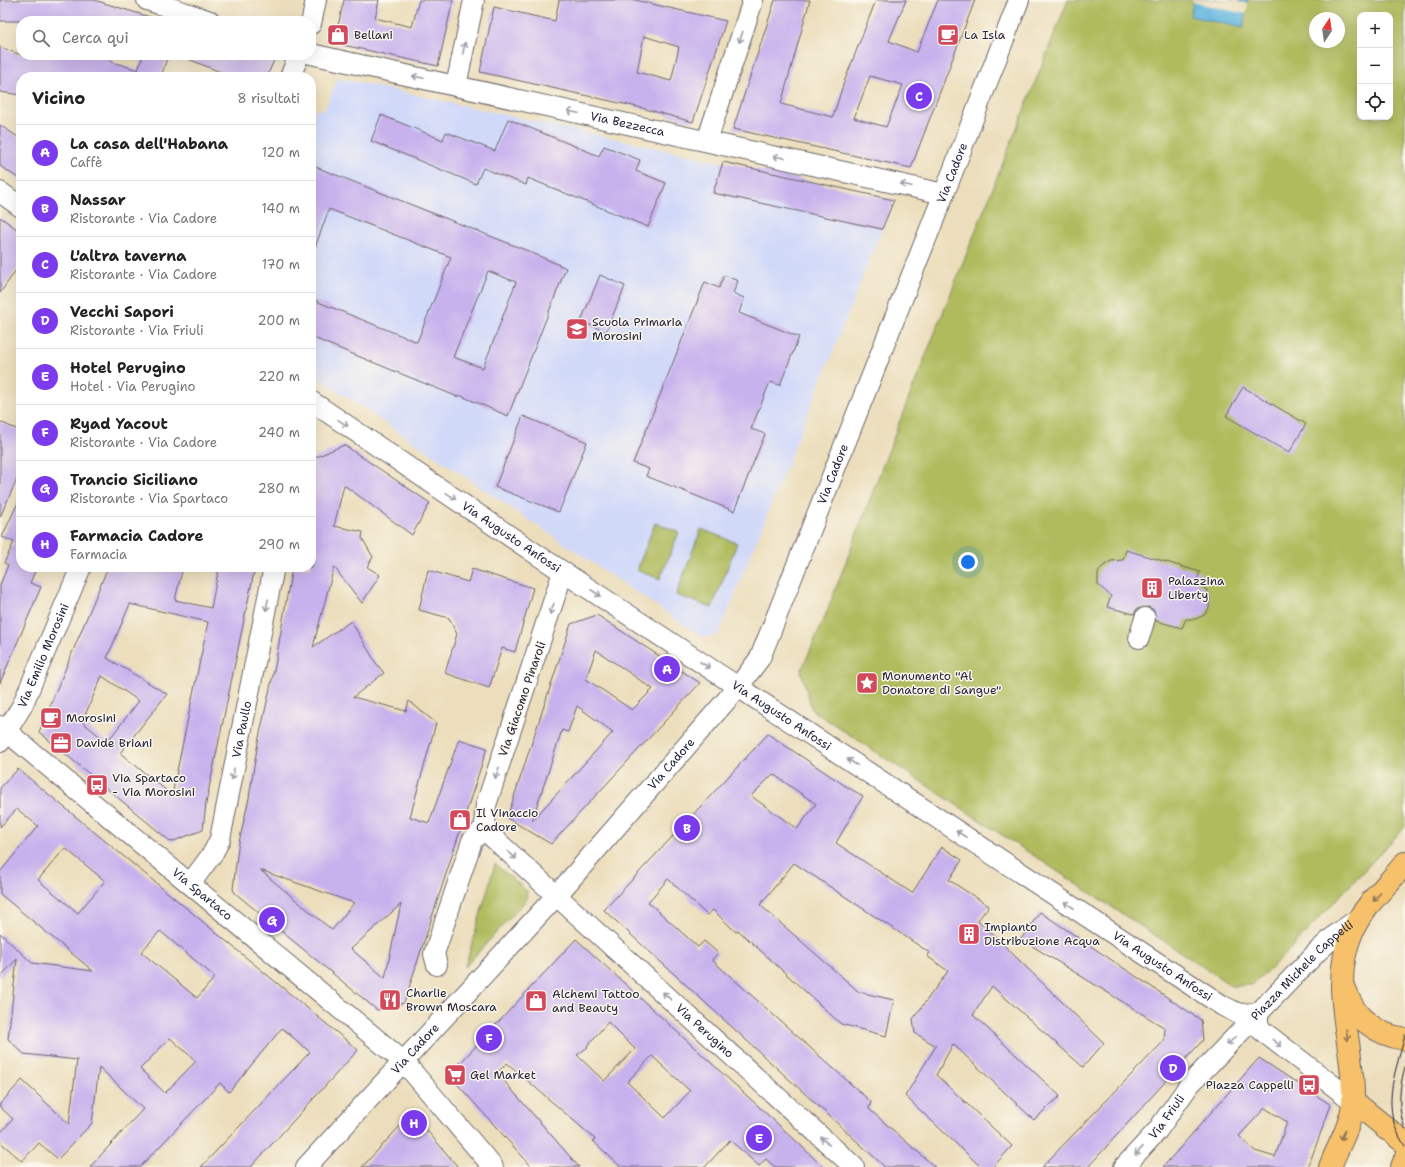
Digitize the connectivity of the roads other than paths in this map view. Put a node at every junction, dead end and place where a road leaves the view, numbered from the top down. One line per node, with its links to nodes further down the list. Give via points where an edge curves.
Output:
1 (147, 0): 6 (street)
2 (316, 0): 7 (street)
3 (474, 0): 11 (street, one-way to 3)
4 (752, 0): 12 (street, one-way to 12)
5 (1019, 0): 14 (street, Via Cadore)
6 (195, 16)
7 (313, 16)
8 (316, 55): 11 (street, Via Bezzecca, one-way to 8)
9 (297, 60): 10 (street)
10 (292, 72)
11 (456, 86): 12 (street, Via Bezzecca, one-way to 11)
12 (707, 141): 14 (street, Via Bezzecca, one-way to 12)
13 (0, 192): 15 (street)
14 (944, 194): 22 (street, Via Cadore, via 760,658)
15 (16, 203)
16 (316, 404): 19 (street, Via Augusto Anfossi, one-way to 19)
17 (79, 572): 23 (street, Via Emilio Morosini, via 22,706)
18 (273, 572): 26 (street, Via Paullo, one-way to 26, via 220,839)
19 (564, 572): 22 (street, Via Augusto Anfossi, one-way to 22); 24 (street, Via Giacomo Pinaroli, one-way to 24, via 486,805)
20 (1145, 618): 21 (street)
21 (1139, 638)
22 (738, 687): 27 (street, Via Cadore); 31 (street, Via Augusto Anfossi, one-way to 22, via 1239,1014 1223,1006)
23 (2, 733): 26 (street, Via Spartaco)
24 (485, 827): 27 (street, one-way to 27, via 490,835); 29 (street, via 472,841 434,954)
25 (1402, 869): 28 (main road, Piazza Michele Cappelli, one-way to 28)
26 (190, 884): 33 (street, Via Spartaco)
27 (557, 895): 33 (street, Via Cadore, via 467,990); 39 (street, Via Perugino, one-way to 27)
28 (1358, 919): 30 (main road, Piazza Michele Cappelli, via 1347,946); 31 (street, Piazza Michele Cappelli, via 1318,951)
29 (437, 966)
30 (1343, 968): 32 (main road, via 1349,1000 1359,1016 1373,1028); 34 (main road, Piazza Michele Cappelli, one-way to 34, via 1342,999)
31 (1258, 1013): 34 (street, Piazza Michele Cappelli, one-way to 34, via 1261,1030); 40 (street, Via Friuli, one-way to 40, via 1190,1084 1157,1131)
32 (1405, 1039)
33 (404, 1062): 37 (street, Via Cadore); 38 (street, Via Spartaco)
34 (1353, 1101): 35 (main road, Piazza Michele Cappelli); 41 (main road, one-way to 41, via 1350,1119)
35 (1405, 1143)
36 (1405, 1159): 42 (main road)
37 (306, 1167)
38 (493, 1167)
39 (854, 1167)
40 (1124, 1167)
41 (1330, 1167)
42 (1402, 1167)

